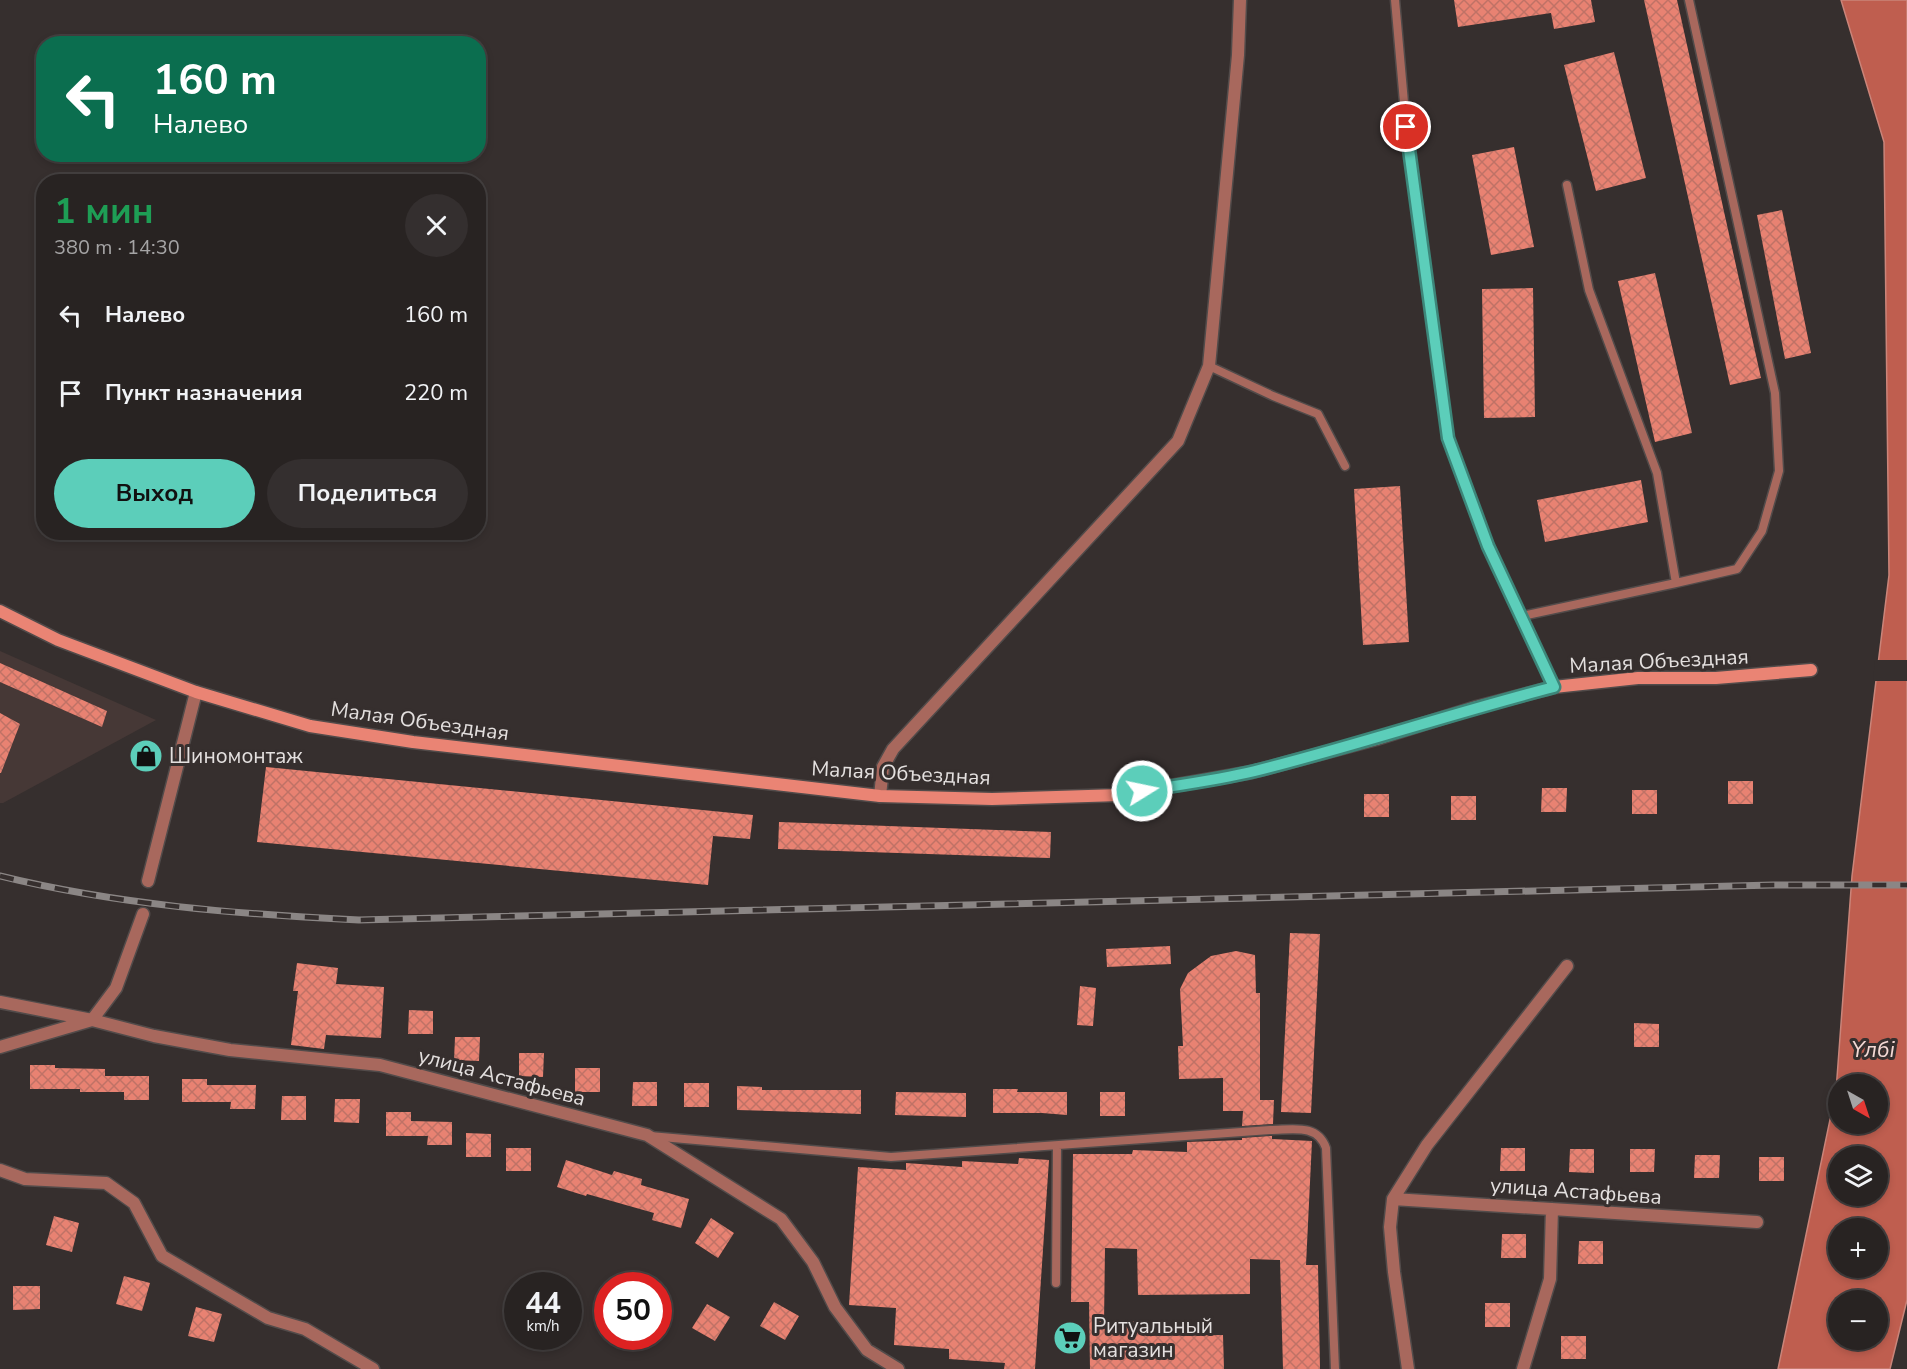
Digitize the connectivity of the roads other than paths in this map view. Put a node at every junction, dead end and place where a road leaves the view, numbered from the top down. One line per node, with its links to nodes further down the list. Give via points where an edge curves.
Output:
1 (1240, 0): 5 (street)
2 (1395, 0): 9 (lane, via 1408,148 1448,438 1488,546)
3 (1689, 0): 7 (lane, via 1775,393 1779,471 1762,531 1737,569)
4 (1567, 184): 7 (lane, via 1589,290 1657,473)
5 (1209, 366): 6 (lane, via 1318,414); 13 (street, via 1178,441 893,749 883,767)
6 (1345, 466)
7 (1676, 583): 9 (lane)
8 (0, 611): 12 (main road, Малая Объездная, via 58,640)
9 (1522, 616): 11 (lane)
10 (1811, 670): 11 (main road, Малая Объездная, via 1716,678 1638,678)
11 (1554, 687): 13 (main road, Малая Объездная, via 1252,772 1120,795 993,799)
12 (196, 692): 13 (main road, Малая Объездная, via 310,726 412,742); 14 (street)
13 (879, 796)
14 (148, 881)
15 (143, 915): 18 (street, via 116,988)
16 (1567, 966): 23 (street, via 1427,1145)
17 (0, 1002): 18 (street, улица Астафьева)
18 (92, 1020): 19 (street); 20 (street, улица Астафьева, via 230,1050 380,1065)
19 (0, 1047)
20 (646, 1136): 21 (lane, via 891,1157); 28 (street, улица Астафьева, via 781,1219 813,1262 835,1307 867,1350)
21 (1057, 1146): 26 (lane); 29 (lane, via 1270,1130 1317,1133 1326,1148)
22 (0, 1170): 27 (street, via 25,1179 106,1183 134,1203 162,1256 268,1318 305,1329)
23 (1393, 1199): 24 (street, улица Астафьева); 30 (street, via 1390,1227)
24 (1552, 1209): 25 (street, улица Астафьева); 31 (street, via 1550,1279)
25 (1757, 1222)
26 (1056, 1283)
27 (373, 1369)
28 (898, 1369)
29 (1335, 1369)
30 (1408, 1369)
31 (1523, 1369)

